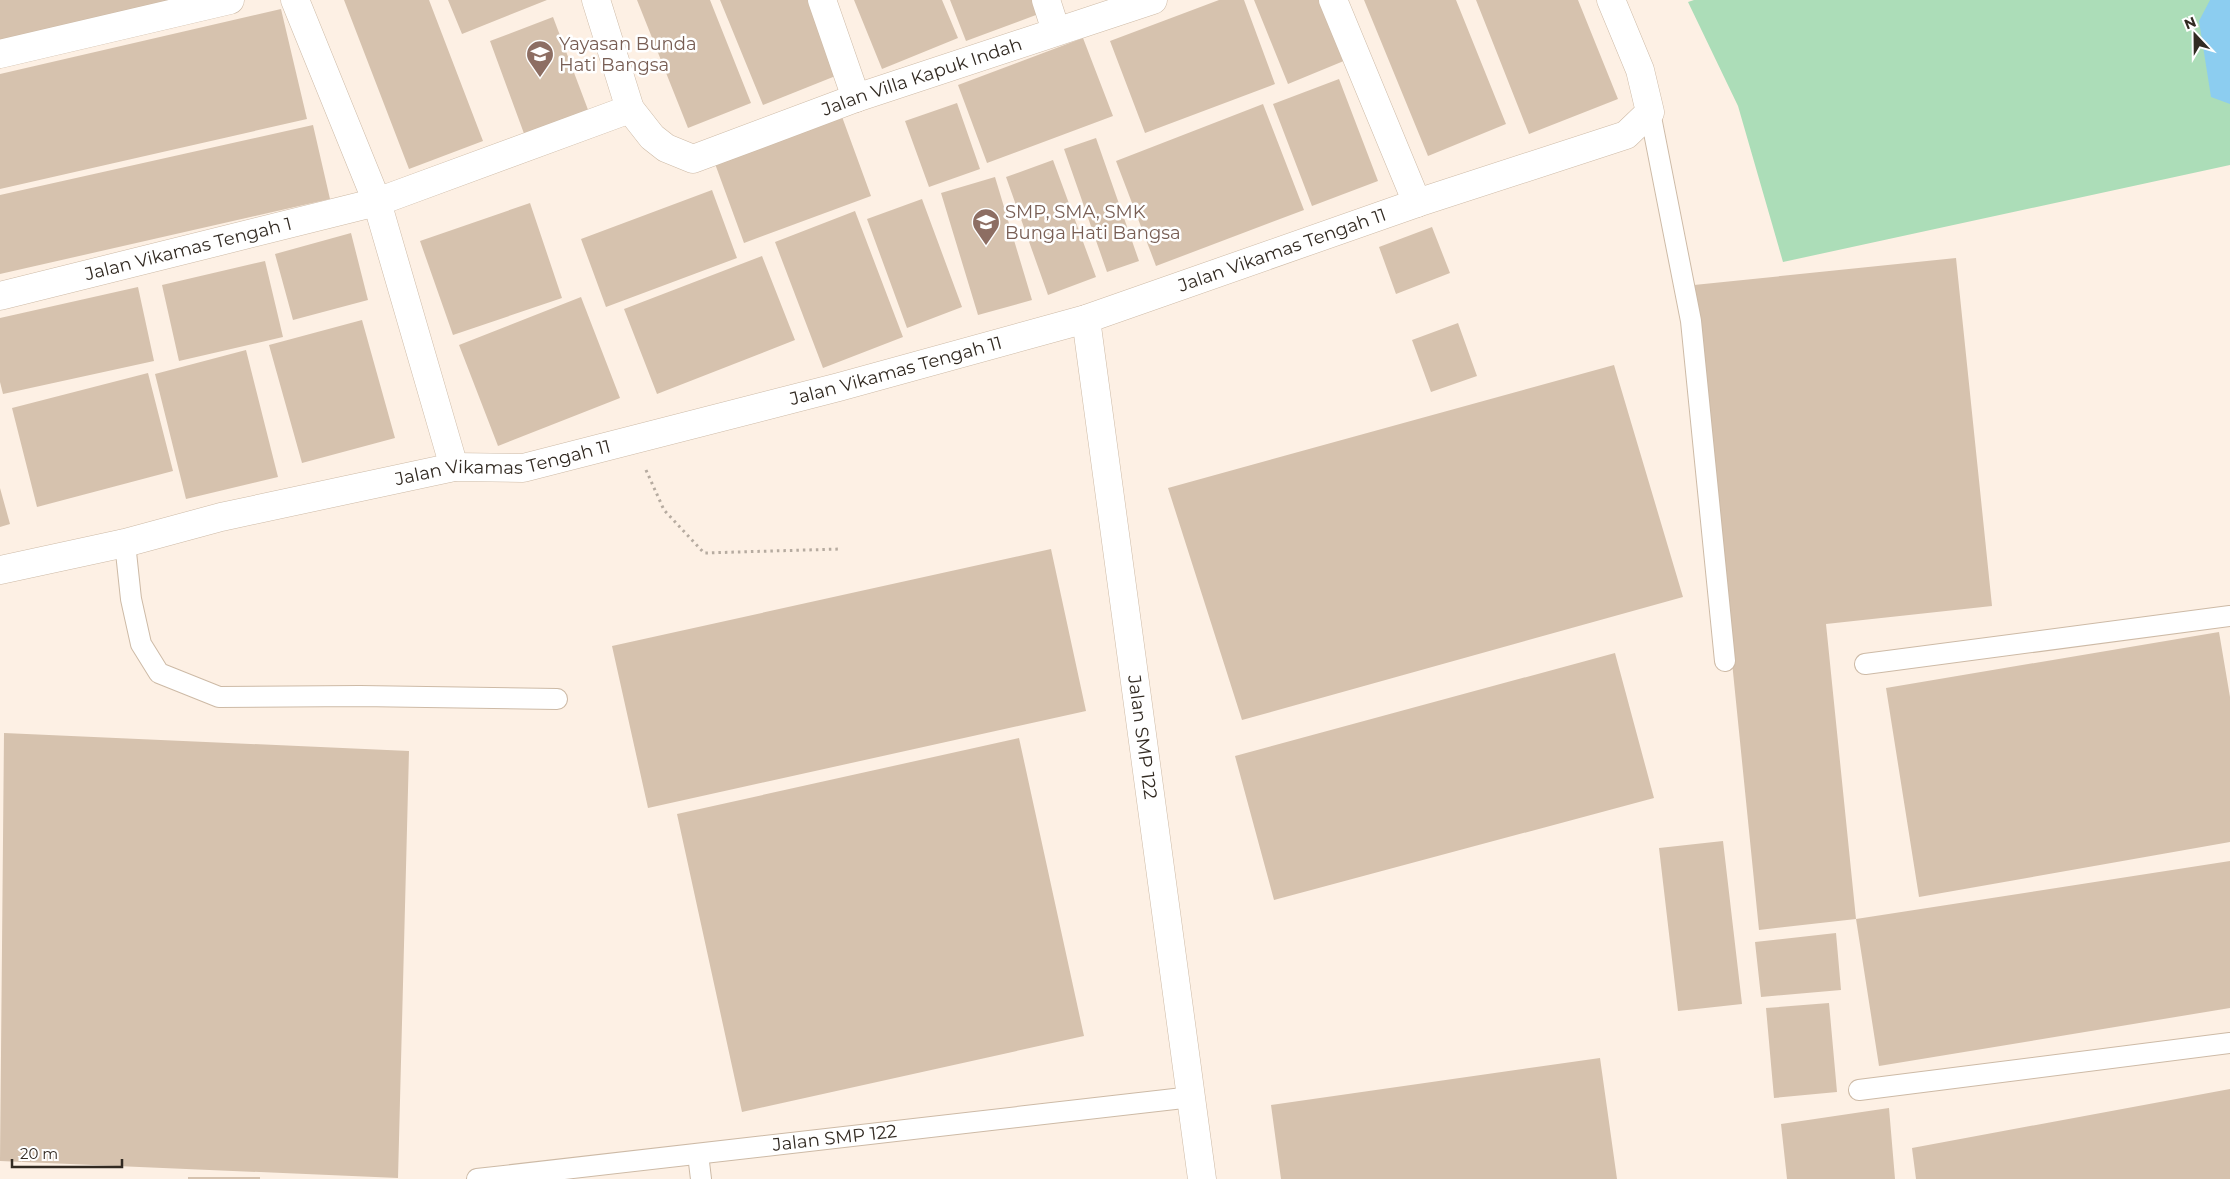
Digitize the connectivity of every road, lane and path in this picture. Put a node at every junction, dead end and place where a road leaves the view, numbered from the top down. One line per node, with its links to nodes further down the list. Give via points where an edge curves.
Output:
1 (230, 0): 10 (street)
2 (295, 0): 14 (street)
3 (596, 0): 12 (street)
4 (822, 0): 11 (street)
5 (1046, 0): 9 (street)
6 (1153, 0): 9 (street, Jalan Villa Kapuk Indah)
7 (1333, 0): 15 (street)
8 (1610, 0): 13 (street, via 1640,70)
9 (1056, 31): 11 (street, Jalan Villa Kapuk Indah)
10 (0, 54)
11 (856, 98): 12 (street, Jalan Villa Kapuk Indah, via 693,159 666,148 652,137)
12 (630, 109): 14 (street, Jalan Vikamas Tengah 1)
13 (1650, 112): 15 (street, Jalan Vikamas Tengah 11, via 1626,135); 24 (lane, via 1691,321)
14 (377, 202): 16 (street, Jalan Vikamas Tengah 1); 19 (street)
15 (1417, 203): 17 (street, Jalan Vikamas Tengah 11)
16 (0, 296)
17 (1086, 318): 18 (street, Jalan Vikamas Tengah 11, via 839,387); 29 (street, Jalan SMP 122)
18 (632, 440): 19 (street, Jalan Vikamas Tengah 11, via 523,468); 21 (path, via 664,510 704,553)
19 (454, 467): 20 (street, Jalan Vikamas Tengah 11, via 220,517)
20 (125, 542): 22 (street, Jalan Vikamas Tengah 11); 26 (lane, via 133,608 141,644 150,659 159,673 219,697)
21 (840, 549)
22 (0, 570)
23 (2230, 616): 25 (lane)
24 (1725, 662)
25 (1865, 664)
26 (557, 699)
27 (2230, 1043): 28 (lane)
28 (1859, 1090)
29 (1192, 1097): 30 (lane, Jalan SMP 122); 33 (street, Jalan SMP 122)
30 (698, 1154): 31 (lane, Jalan SMP 122); 32 (lane)
31 (477, 1179)
32 (701, 1179)
33 (1202, 1179)

